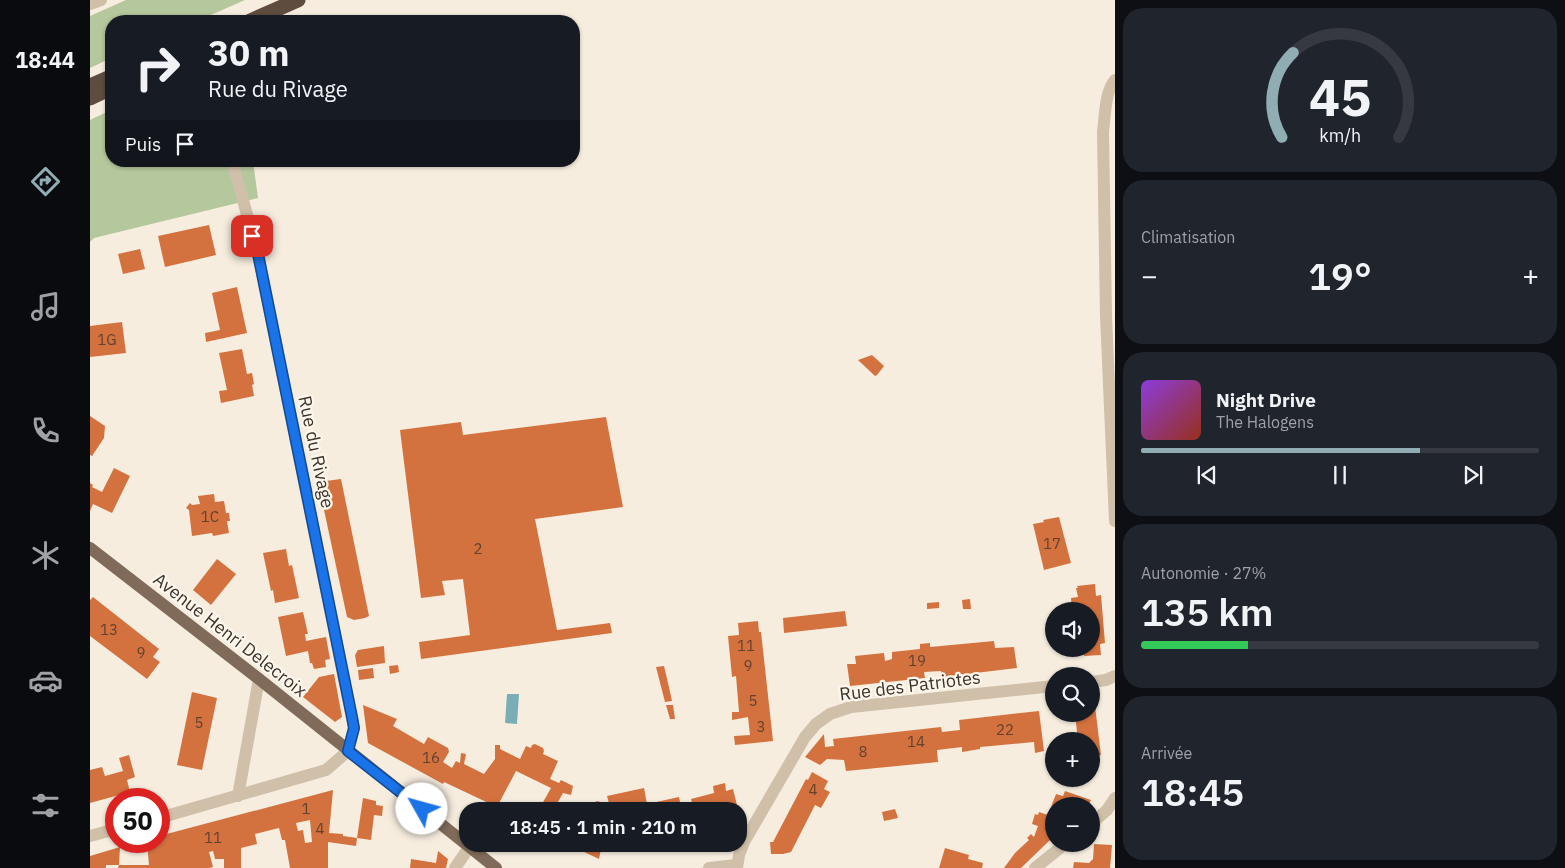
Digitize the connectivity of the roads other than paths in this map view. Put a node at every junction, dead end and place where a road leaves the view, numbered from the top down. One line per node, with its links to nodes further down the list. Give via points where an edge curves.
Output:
1 (101, 0): 3 (street)
2 (298, 0): 4 (highway)
3 (90, 4)
4 (264, 15)
5 (105, 80): 7 (highway)
6 (1115, 80): 11 (street, via 1106,104 1103,132 1106,316)
7 (90, 86)
8 (105, 91): 9 (highway)
9 (90, 98)
10 (234, 167): 18 (street, Rue du Rivage, via 258,254 351,707 354,728)
11 (1114, 498): 12 (street)
12 (1115, 521)
13 (90, 548): 15 (main road, Avenue Henri Delecroix)
14 (1115, 676): 16 (street)
15 (259, 679): 18 (main road, Avenue Henri Delecroix); 19 (street)
16 (1100, 681)
17 (1045, 687): 29 (street, Rue des Patriotes, via 851,707 830,714 805,737 744,842)
18 (348, 751): 19 (street, via 326,770); 25 (main road, Avenue Henri Delecroix)
19 (238, 796): 21 (street)
20 (1115, 798): 22 (street)
21 (170, 815)
22 (1100, 816)
23 (105, 832): 24 (street)
24 (90, 836)
25 (459, 837)
26 (466, 852): 30 (street)
27 (477, 852): 31 (main road, Avenue Henri Delecroix)
28 (1055, 852): 33 (street)
29 (737, 867): 32 (street)
30 (455, 868)
31 (496, 868)
32 (709, 868)
33 (1035, 868)

